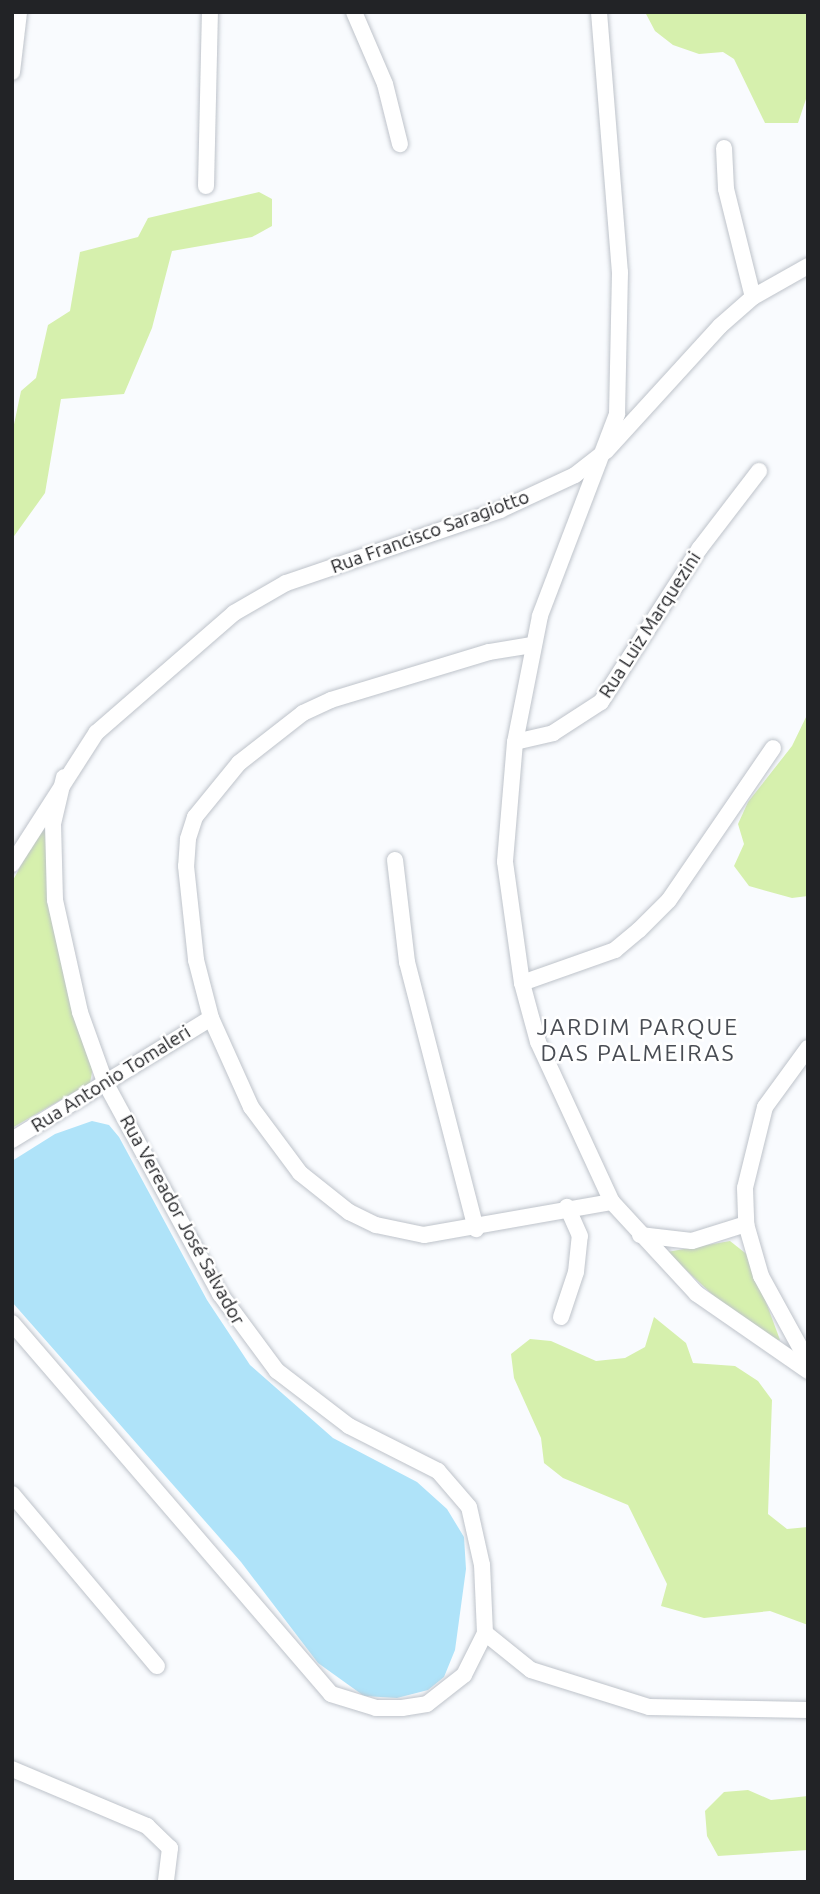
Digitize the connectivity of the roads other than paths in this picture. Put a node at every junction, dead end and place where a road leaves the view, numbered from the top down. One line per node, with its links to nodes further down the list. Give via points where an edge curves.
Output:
1 (19, 12): 5 (street)
2 (210, 12): 8 (street)
3 (354, 12): 6 (street, via 382,74)
4 (599, 12): 11 (street, via 610,111 621,330 617,414)
5 (12, 72)
6 (400, 144)
7 (724, 148): 10 (street, via 726,190)
8 (206, 186)
9 (808, 266): 10 (street)
10 (752, 297): 11 (street, via 693,352)
11 (606, 451): 13 (street); 16 (street, Rua Francisco Saragiotto, via 575,475 500,510 258,596 122,707)
12 (759, 471): 14 (street, Rua Luiz Marquezini, via 700,548 601,702 553,733)
13 (531, 645): 14 (street); 20 (street, via 489,652 331,700 303,713 239,763 211,794 195,817 186,866 196,960)
14 (515, 742): 19 (street, via 505,862)
15 (774, 748): 19 (street, via 669,900 639,930 615,950)
16 (64, 777): 18 (street, Rua Francisco Saragiotto); 22 (street, Rua Vereador José Salvador, via 53,824 55,900 80,1012)
17 (395, 860): 27 (street, via 407,962)
18 (12, 864)
19 (522, 983): 24 (street, via 547,1065)
20 (211, 1018): 22 (street, Rua Antonio Tomaleri); 27 (street, via 251,1107 300,1173 349,1212 402,1234)
21 (808, 1048): 26 (street, via 784,1074 752,1143)
22 (105, 1082): 23 (street, Rua Antonio Tomaleri); 34 (street, Rua Vereador José Salvador, via 220,1294 277,1371 349,1426 438,1471 469,1507 482,1564)
23 (12, 1140)
24 (612, 1202): 25 (street); 28 (street)
25 (567, 1207): 27 (street); 29 (street, via 580,1236 576,1272)
26 (746, 1224): 28 (street, via 731,1233 692,1241); 31 (street, via 761,1276)
27 (476, 1229)
28 (640, 1235): 32 (street, via 697,1294)
29 (561, 1317)
30 (12, 1322): 34 (street, Rua Vereador José Salvador, via 331,1694 376,1708 427,1704 464,1675)
31 (808, 1362)
32 (808, 1371)
33 (14, 1501): 35 (street)
34 (485, 1633): 36 (street, via 531,1670 649,1707)
35 (157, 1666)
36 (808, 1710)
37 (12, 1769): 38 (street, via 147,1826 170,1849)
38 (166, 1882)

